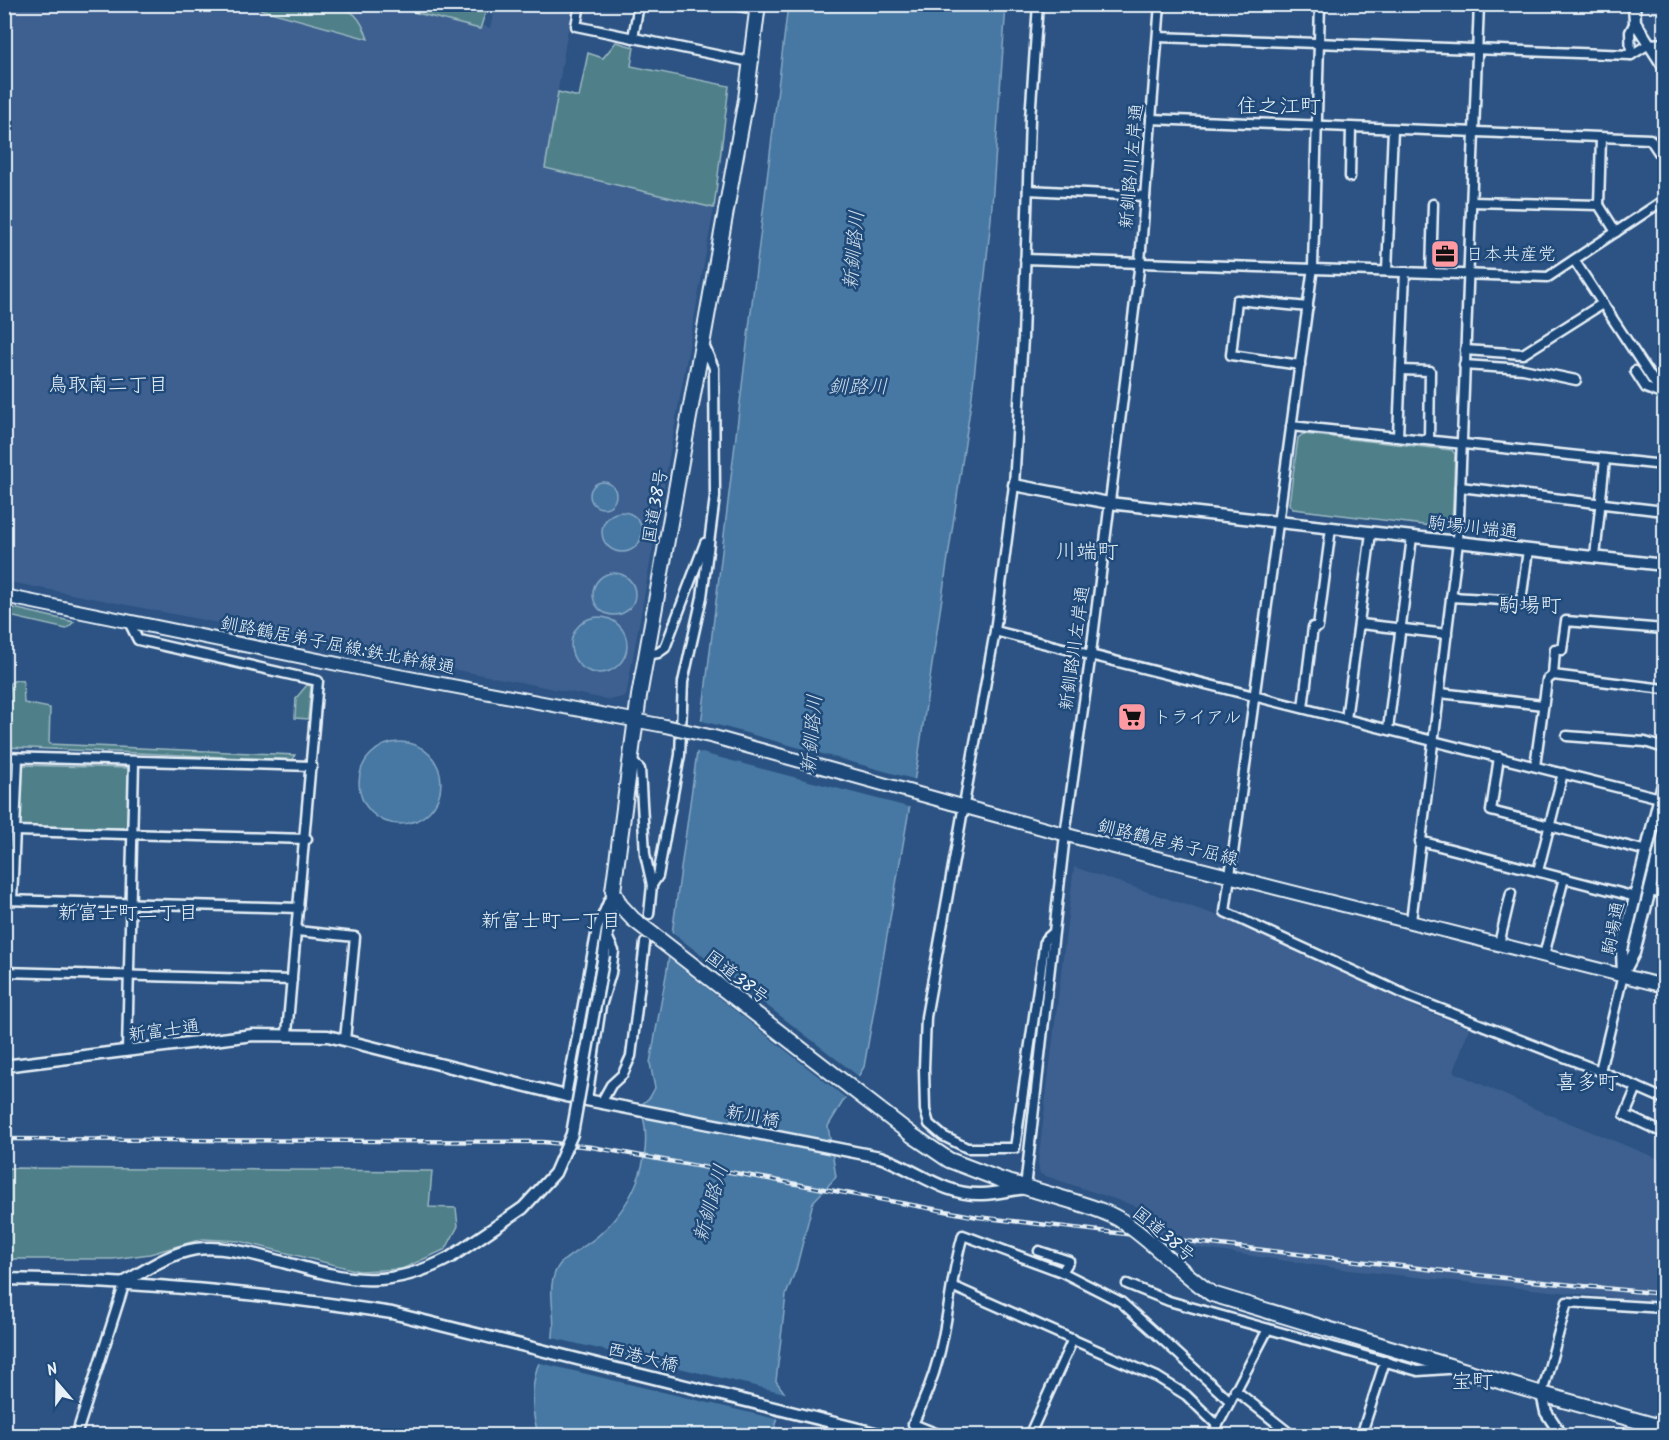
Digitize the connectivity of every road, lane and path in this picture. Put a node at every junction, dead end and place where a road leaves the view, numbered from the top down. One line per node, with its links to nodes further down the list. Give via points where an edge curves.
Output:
1 (580, 4): 12 (street, via 576,26)
2 (639, 4): 12 (street)
3 (727, 4): 9 (street)
4 (1038, 4): 28 (street)
5 (1161, 4): 11 (street, 新釧路川左岸通)
6 (1320, 4): 14 (street)
7 (1479, 4): 16 (street)
8 (1634, 4): 10 (street)
9 (757, 7): 18 (highway, 国道38号)
10 (1635, 22): 15 (street); 17 (street, via 1630,32)
11 (1158, 37): 14 (street); 20 (street, 新釧路川左岸通)
12 (633, 38): 18 (street)
13 (1665, 43): 15 (street)
14 (1319, 44): 16 (street); 21 (street)
15 (1649, 44): 17 (street); 19 (street)
16 (1477, 51): 17 (street); 24 (street)
17 (1631, 55)
18 (750, 62): 45 (highway, 国道38号)
19 (1665, 67)
20 (1151, 119): 21 (street); 29 (street, 新釧路川左岸通)
21 (1317, 127): 22 (street); 38 (street)
22 (1351, 128): 23 (street); 27 (street)
23 (1393, 129): 24 (street); 39 (street)
24 (1474, 133): 25 (street); 31 (street)
25 (1601, 138): 26 (street, via 1650,139); 33 (street)
26 (1665, 160)
27 (1350, 177)
28 (1028, 190): 29 (street); 35 (street)
29 (1145, 196): 37 (street, 新釧路川左岸通)
30 (1665, 200): 34 (street)
31 (1471, 202): 33 (street); 42 (street)
32 (1433, 204): 41 (street)
33 (1599, 205): 34 (street)
34 (1616, 232): 36 (street)
35 (1025, 259): 37 (street); 61 (street)
36 (1574, 260): 42 (street, via 1548,277); 43 (street)
37 (1140, 262): 38 (street); 63 (street, 新釧路川左岸通)
38 (1313, 267): 39 (street); 44 (street)
39 (1387, 271): 40 (street)
40 (1405, 272): 41 (street); 51 (street)
41 (1431, 273): 42 (street)
42 (1468, 274): 46 (street)
43 (1602, 304): 47 (street); 54 (street)
44 (1308, 307): 48 (street); 48 (street, via 1237,300 1231,355)
45 (703, 343): 67 (street, via 714,368 715,497); 84 (highway, 国道38号)
46 (1465, 350): 47 (street); 49 (street)
47 (1523, 354): 50 (street)
48 (1300, 365): 55 (street)
49 (1464, 365): 50 (street); 58 (street)
50 (1523, 369): 53 (street)
51 (1401, 370): 56 (street); 57 (street, via 1430,371)
52 (1635, 371): 54 (street, via 1646,388)
53 (1576, 380)
54 (1664, 395)
55 (1291, 426): 56 (street); 66 (street)
56 (1398, 436): 57 (street)
57 (1429, 440): 58 (street)
58 (1461, 444): 59 (street); 62 (street)
59 (1605, 459): 60 (street); 64 (street)
60 (1665, 465)
61 (1014, 485): 63 (street, 駒場川端通); 81 (street)
62 (1460, 486): 64 (street); 71 (street)
63 (1109, 503): 66 (street, 駒場川端通); 83 (street, 新釧路川左岸通)
64 (1600, 504): 65 (street); 73 (street)
65 (1665, 511)
66 (1278, 522): 68 (street, 駒場川端通); 88 (street)
67 (710, 528): 84 (street, via 665,648); 120 (street, via 702,597 684,682 680,755 658,876)
68 (1331, 528): 69 (street, 駒場川端通); 90 (street)
69 (1371, 533): 70 (street, 駒場川端通); 78 (street)
70 (1412, 537): 71 (street, 駒場川端通); 79 (street)
71 (1458, 542): 72 (street, 駒場川端通); 76 (street)
72 (1528, 550): 73 (street, 駒場川端通); 76 (street, via 1521,602)
73 (1595, 557): 74 (street, 駒場川端通)
74 (1665, 565)
75 (4, 596): 77 (main road, 釧路鶴居弟子屈線:鉄北幹線通)
76 (1451, 597): 82 (street)
77 (129, 622): 92 (main road, 釧路鶴居弟子屈線:鉄北幹線通); 103 (street, via 138,640 318,681)
78 (1361, 624): 79 (street); 91 (street)
79 (1401, 628): 82 (street); 94 (street)
80 (1665, 629): 85 (street, via 1566,621 1562,650 1556,649)
81 (995, 631): 83 (street); 108 (street)
82 (1447, 634): 87 (street)
83 (1091, 653): 88 (street); 113 (street, 新釧路川左岸通)
84 (646, 656): 92 (highway, 国道38号)
85 (1553, 675): 86 (street); 89 (street, via 1547,680)
86 (1665, 689)
87 (1440, 693): 89 (street); 96 (street)
88 (1255, 695): 90 (street); 118 (street)
89 (1543, 705): 104 (street)
90 (1303, 708): 91 (street)
91 (1346, 719): 94 (street)
92 (635, 720): 93 (main road, 釧路鶴居弟子屈線:鉄北幹線通); 101 (highway, 国道38号)
93 (665, 726): 108 (main road, 釧路鶴居弟子屈線, bridge)
94 (1388, 729): 96 (street)
95 (1567, 736): 97 (street, via 1645,742)
96 (1434, 740): 98 (street); 115 (street)
97 (1665, 748)
98 (1499, 757): 104 (street); 109 (street, via 1491,811)
99 (4, 758): 100 (street)
100 (18, 758): 102 (street); 110 (street)
101 (631, 760): 120 (street, via 640,769 645,854); 121 (highway, 国道38号)
102 (134, 762): 103 (street); 111 (street)
103 (312, 766): 114 (street)
104 (1535, 766): 105 (street)
105 (1563, 773): 107 (street); 109 (street)
106 (1665, 780): 107 (street, 駒場通)
107 (1662, 799): 116 (street, 駒場通)
108 (965, 807): 113 (main road, 釧路鶴居弟子屈線); 132 (street, via 926,1017 924,1095 929,1124 968,1148 1015,1148 1045,940)
109 (1549, 826): 116 (street); 117 (street)
110 (16, 831): 111 (street); 126 (street)
111 (131, 833): 114 (street); 127 (street)
112 (1665, 834): 122 (street, 駒場通)
113 (1065, 835): 118 (main road, 釧路鶴居弟子屈線); 132 (street, 新釧路川左岸通)
114 (307, 839): 128 (street)
115 (1420, 841): 117 (street); 130 (street)
116 (1647, 851): 125 (street, 駒場通)
117 (1538, 871): 119 (street)
118 (1231, 876): 130 (main road, 釧路鶴居弟子屈線); 146 (street, via 1225,912 1410,997)
119 (1564, 878): 125 (street); 136 (street)
120 (652, 885): 129 (street)
121 (613, 891): 133 (street); 134 (highway, 国道38号); 148 (street, via 597,929)
122 (1651, 891): 124 (street); 139 (street, 駒場通, via 1634,953)
123 (1511, 893): 135 (street)
124 (1665, 894)
125 (1636, 897): 139 (street, 駒場通, via 1622,950)
126 (8, 900): 127 (street)
127 (131, 902): 128 (street); 138 (street)
128 (299, 908): 131 (street)
129 (649, 914)
130 (1411, 921): 135 (main road, 釧路鶴居弟子屈線)
131 (297, 931): 140 (street); 143 (street, via 355,937)
132 (1053, 933): 153 (street, 新釧路川左岸通)
133 (607, 936): 150 (street, via 614,951); 157 (street, bridge, via 572,1134 555,1173 523,1208 451,1257 406,1277 368,1281 220,1248 195,1249 161,1261)
134 (648, 937): 151 (street, via 631,1056); 153 (highway, 国道38号, via 949,1160)
135 (1499, 944): 136 (main road, 釧路鶴居弟子屈線)
136 (1544, 956): 139 (main road, 釧路鶴居弟子屈線)
137 (4, 972): 138 (street)
138 (129, 975): 140 (street); 144 (street)
139 (1623, 975): 141 (main road, 釧路鶴居弟子屈線); 146 (street)
140 (292, 980): 142 (street)
141 (1665, 986)
142 (287, 1034): 143 (street, 新富士通); 144 (street, 新富士通)
143 (345, 1040): 148 (street, 新富士通)
144 (127, 1051): 145 (street, 新富士通)
145 (4, 1066)
146 (1600, 1071): 147 (street)
147 (1637, 1087): 149 (street); 152 (street, via 1625,1115)
148 (566, 1096): 150 (street, 新川橋)
149 (1665, 1099)
150 (587, 1100): 151 (street, 新川橋)
151 (601, 1103): 153 (street, 新川橋, via 880,1157 959,1192 981,1194)
152 (1665, 1133)
153 (1024, 1188): 164 (highway, 国道38号, bridge, via 1075,1202 1119,1220 1212,1294)
154 (1039, 1251): 155 (street, via 1068,1261)
155 (1062, 1272): 159 (street, via 963,1234); 167 (street, via 1121,1302)
156 (4, 1279): 157 (street, 西港大橋)
157 (125, 1282): 170 (street); 171 (street, 西港大橋, via 308,1300 392,1313)
158 (1127, 1284): 161 (street, via 1169,1301)
159 (952, 1286): 162 (street); 172 (street, via 938,1357 913,1424)
160 (1665, 1308): 166 (street, via 1567,1302)
161 (1268, 1329): 163 (street); 165 (street)
162 (1073, 1339): 168 (street, via 1170,1384); 173 (street)
163 (1384, 1361): 164 (street, via 1418,1371); 176 (street)
164 (1456, 1368): 166 (highway, 国道38号)
165 (1235, 1390): 167 (street); 175 (street)
166 (1542, 1394): 169 (highway, 国道38号); 177 (street, via 1546,1412)
167 (1230, 1401): 168 (street)
168 (1217, 1425): 174 (street)
169 (1665, 1428)
170 (76, 1436)
171 (886, 1436)
172 (942, 1436)
173 (1029, 1436)
174 (1212, 1436)
175 (1293, 1436)
176 (1361, 1436)
177 (1562, 1436)

